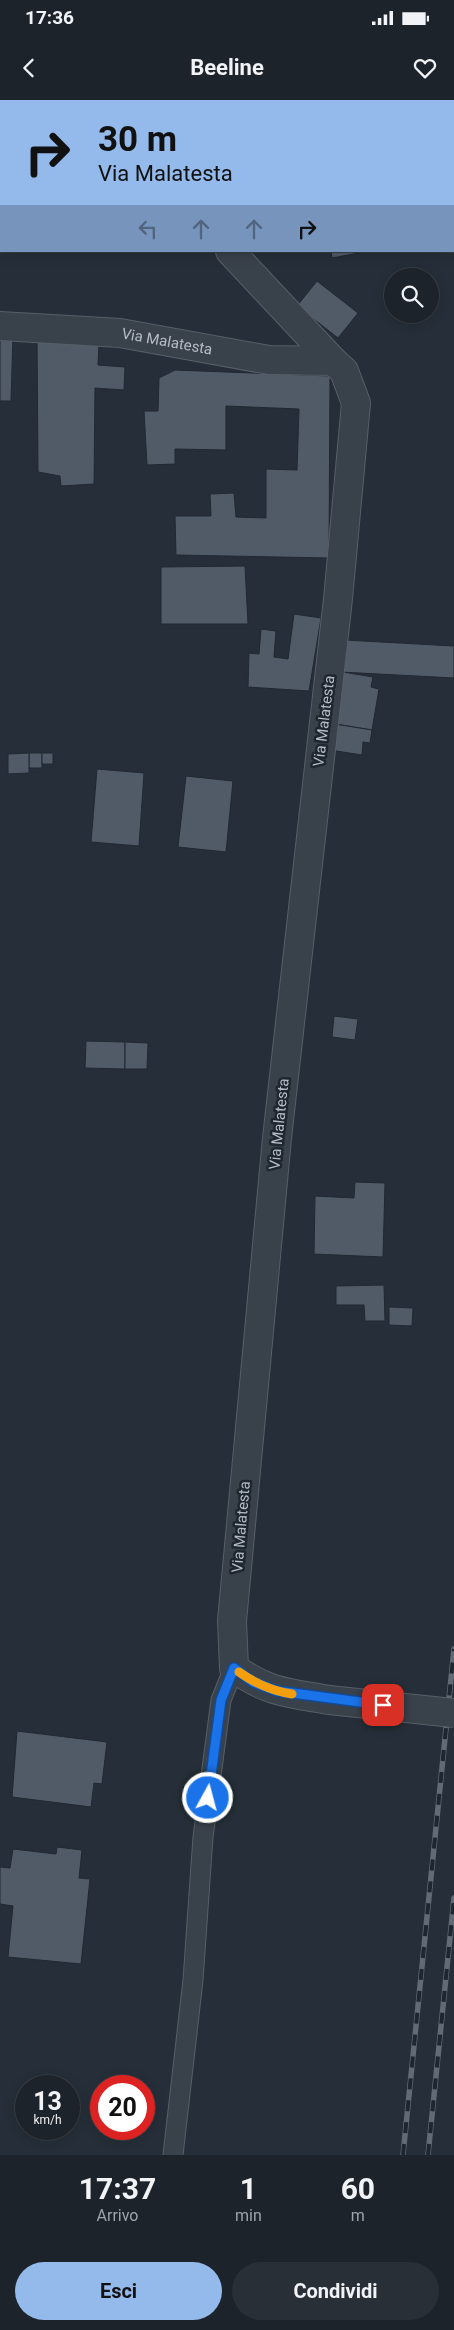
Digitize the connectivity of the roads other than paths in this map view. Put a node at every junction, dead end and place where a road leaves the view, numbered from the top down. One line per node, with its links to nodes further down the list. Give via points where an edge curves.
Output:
1 (231, 252): 3 (street, Via Malatesta)
2 (0, 326): 3 (street, Via Malatesta, via 120,333 269,360)
3 (333, 361): 4 (street, Via Malatesta, via 344,371 356,403 338,599 266,1255 232,1621)
4 (234, 1668): 5 (street, bridge, via 253,1682 277,1691); 6 (lane, via 221,1700 203,1837)
5 (454, 1713)
6 (173, 2155)

